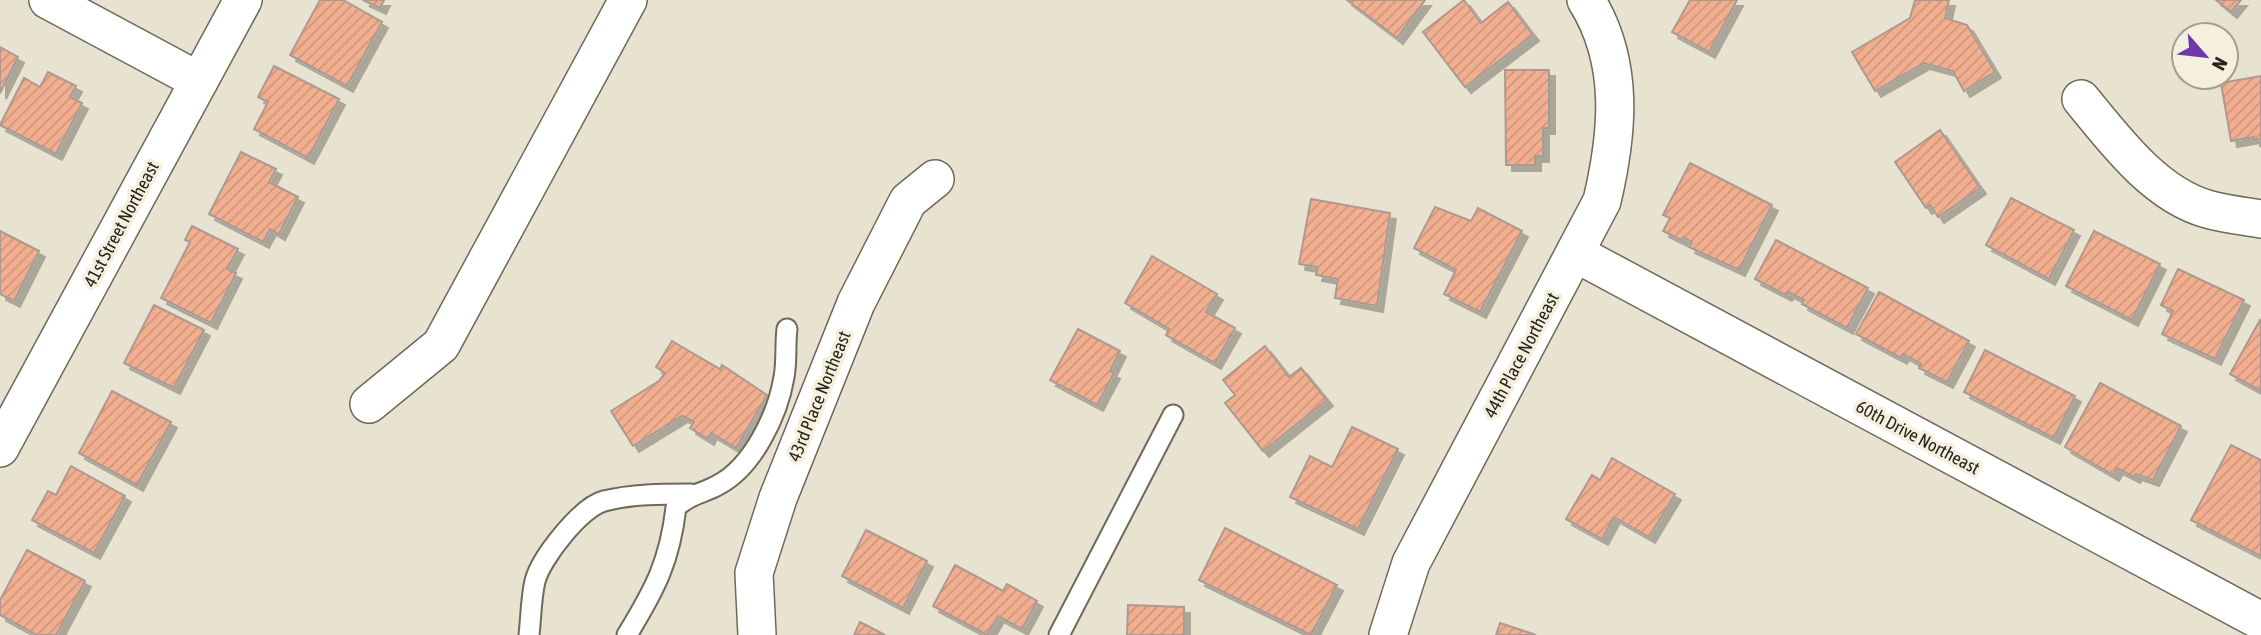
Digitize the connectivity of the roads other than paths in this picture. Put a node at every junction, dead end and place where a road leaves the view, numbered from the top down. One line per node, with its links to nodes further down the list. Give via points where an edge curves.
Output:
1 (48, 0): 5 (street)
2 (243, 0): 5 (street, 41st Street Northeast)
3 (628, 0): 11 (street, via 441,345)
4 (1586, 0): 9 (street, 44th Place Northeast, via 1613,65 1614,148 1602,201)
5 (199, 80): 13 (street, 41st Street Northeast)
6 (2081, 99): 8 (street, via 2120,146 2168,189 2205,208)
7 (935, 178): 18 (street, 43rd Place Northeast, via 908,201 856,303 783,485 754,573)
8 (2261, 219)
9 (1575, 253): 15 (street, 60th Drive Northeast); 20 (street, 44th Place Northeast, via 1411,563)
10 (787, 329): 14 (lane, via 785,376 774,417 751,455 719,485)
11 (369, 404)
12 (1173, 415): 19 (lane)
13 (0, 448)
14 (691, 494): 16 (lane, via 601,501 576,520 544,560 535,580); 17 (lane, via 676,507 671,548 651,596)
15 (2261, 621)
16 (529, 635)
17 (627, 635)
18 (757, 635)
19 (1059, 635)
20 (1388, 635)

